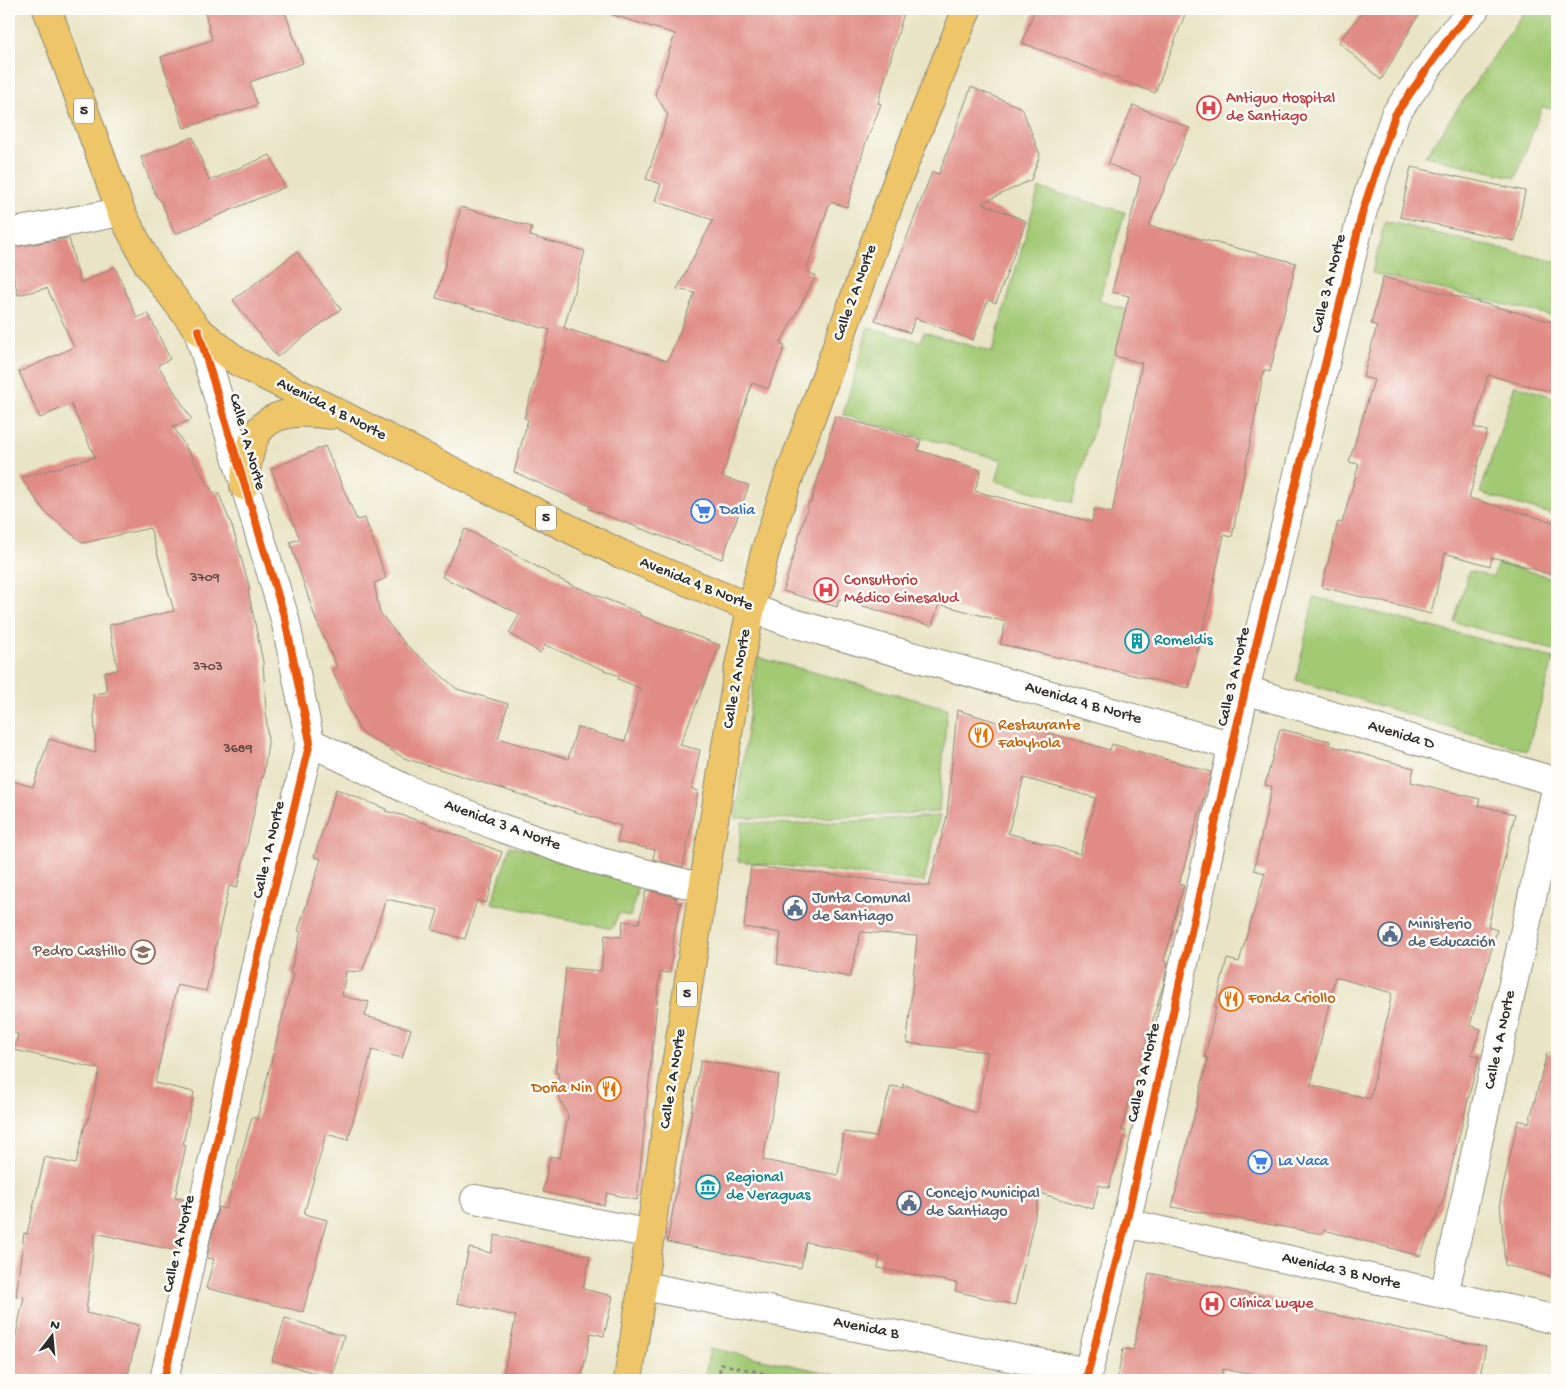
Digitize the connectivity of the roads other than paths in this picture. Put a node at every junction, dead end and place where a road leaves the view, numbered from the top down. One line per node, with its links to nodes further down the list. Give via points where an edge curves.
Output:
1 (47, 9): 4 (main road, 5)
2 (967, 9): 9 (main road, Calle 2 A Norte, via 898,179 794,461)
3 (1475, 9): 10 (street, Calle 3 A Norte, via 1453,32 1395,115 1371,184)
4 (121, 212): 5 (street); 6 (main road, 5, via 149,266)
5 (9, 233)
6 (198, 330): 7 (main road, Avenida 4 B Norte / 5, via 238,362); 8 (street, Calle 1 A Norte)
7 (347, 418): 8 (main road, via 310,412 284,414 266,423 255,436); 9 (main road, Avenida 4 B Norte / 5, via 621,554)
8 (244, 486): 11 (street, Calle 1 A Norte, via 285,619)
9 (751, 608): 12 (street, Avenida 4 B Norte, via 786,621); 14 (main road, Calle 2 A Norte / 5, via 738,666)
10 (1245, 690): 12 (street, Calle 3 A Norte); 13 (street, Avenida D)
11 (310, 742): 14 (street, Avenida 3 A Norte, via 404,788 501,828 601,862); 22 (street, Calle 1 A Norte, via 256,966)
12 (1233, 746): 16 (street, Calle 3 A Norte)
13 (1557, 784): 19 (street, Calle 4 A Norte)
14 (703, 888): 17 (main road, Calle 2 A Norte / 5)
15 (475, 1199): 17 (street)
16 (1126, 1223): 19 (street, Avenida 3 B Norte); 21 (street, Calle 3 A Norte)
17 (651, 1234): 18 (main road, Calle 2 A Norte / 5)
18 (642, 1286): 21 (street, Avenida B); 23 (main road, Calle 2 A Norte / 5)
19 (1444, 1295): 20 (street, Avenida 3 B Norte)
20 (1557, 1320)
21 (1087, 1376)
22 (164, 1380)
23 (628, 1380)

